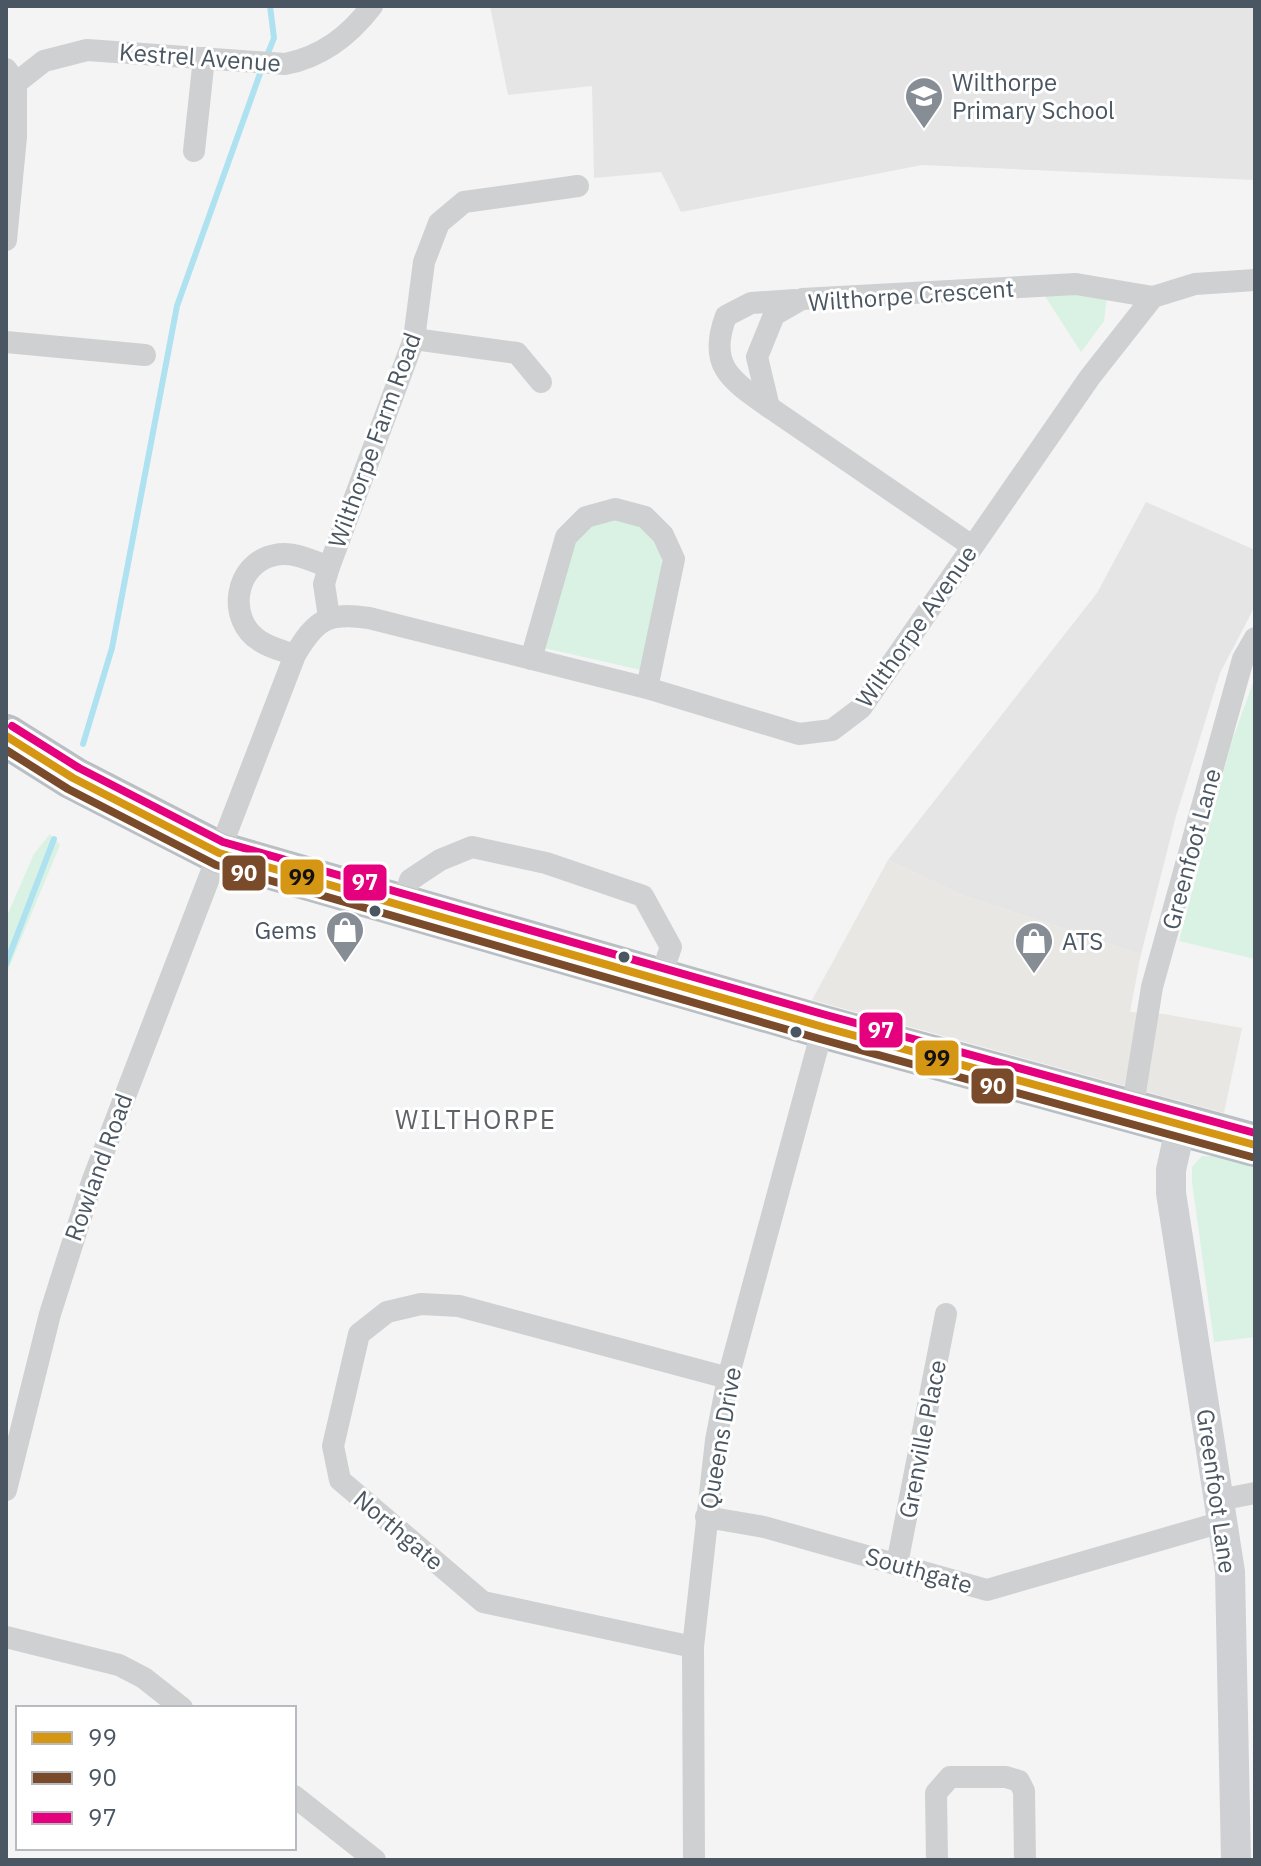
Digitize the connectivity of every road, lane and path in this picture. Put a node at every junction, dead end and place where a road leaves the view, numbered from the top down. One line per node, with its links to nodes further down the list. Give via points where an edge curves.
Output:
1 (372, 6): 2 (street, Kestrel Avenue, via 346,35 303,61)
2 (204, 58): 3 (street, Kestrel Avenue, via 87,50); 4 (street)
3 (11, 76): 6 (street)
4 (194, 151)
5 (578, 186): 10 (street, Wilthorpe Farm Road, via 464,202 439,223 424,262)
6 (6, 240)
7 (1255, 280): 8 (street, via 1195,284)
8 (1153, 297): 9 (street, Wilthorpe Crescent, via 1076,284); 15 (street, Wilthorpe Avenue)
9 (802, 299): 14 (street, Wilthorpe Crescent, via 774,315 757,357); 14 (street, via 751,303 726,316 719,335 719,354 729,378)
10 (414, 339): 13 (street, via 517,353); 16 (street, Wilthorpe Farm Road)
11 (6, 342): 12 (street)
12 (145, 355)
13 (541, 382)
14 (769, 407): 15 (street)
15 (972, 546): 21 (street, Wilthorpe Avenue, via 861,708 832,730 799,734)
16 (329, 567): 17 (street, via 324,584); 19 (street, via 290,554 274,555 247,572 240,586 239,610 249,632)
17 (329, 617): 19 (street, via 316,625); 20 (street, Wilthorpe Avenue, via 369,618)
18 (1255, 638): 27 (street, Greenfoot Lane, via 1243,659 1152,987)
19 (295, 655): 23 (street)
20 (531, 659): 21 (street, Wilthorpe Avenue); 21 (street, via 566,537 586,517 615,509 645,517 663,535 674,559)
21 (647, 688)
22 (6, 736): 23 (highway, via 73,778)
23 (219, 853): 24 (highway); 32 (street, Rowland Road, via 70,1246)
24 (401, 908): 25 (highway); 25 (street, via 410,880 472,847 546,863 643,896 671,947)
25 (660, 978): 26 (highway)
26 (823, 1027): 27 (highway); 31 (street, Queens Drive)
27 (1132, 1111): 28 (highway)
28 (1181, 1125): 29 (highway); 34 (street, Greenfoot Lane, via 1171,1193)
29 (1255, 1145)
30 (946, 1314): 36 (street, Grenville Place)
31 (728, 1378): 35 (street, Queens Drive); 38 (street, Northgate, via 459,1306 421,1304 387,1312 359,1334 333,1446 340,1480 483,1602)
32 (6, 1490)
33 (1255, 1493): 34 (street, Southgate)
34 (1221, 1511): 36 (street, Southgate, via 987,1590); 45 (street, Greenfoot Lane, via 1230,1572)
35 (706, 1517): 36 (street, Southgate, via 764,1527); 38 (street, Queens Drive)
36 (897, 1564)
37 (6, 1637): 39 (street, via 119,1665)
38 (693, 1647): 42 (street, Queens Drive)
39 (179, 1706)
40 (296, 1798): 41 (street)
41 (375, 1860)
42 (694, 1860)
43 (937, 1860): 44 (street, via 936,1793 950,1777 1019,1781 1024,1791)
44 (1025, 1860)
45 (1236, 1860)

